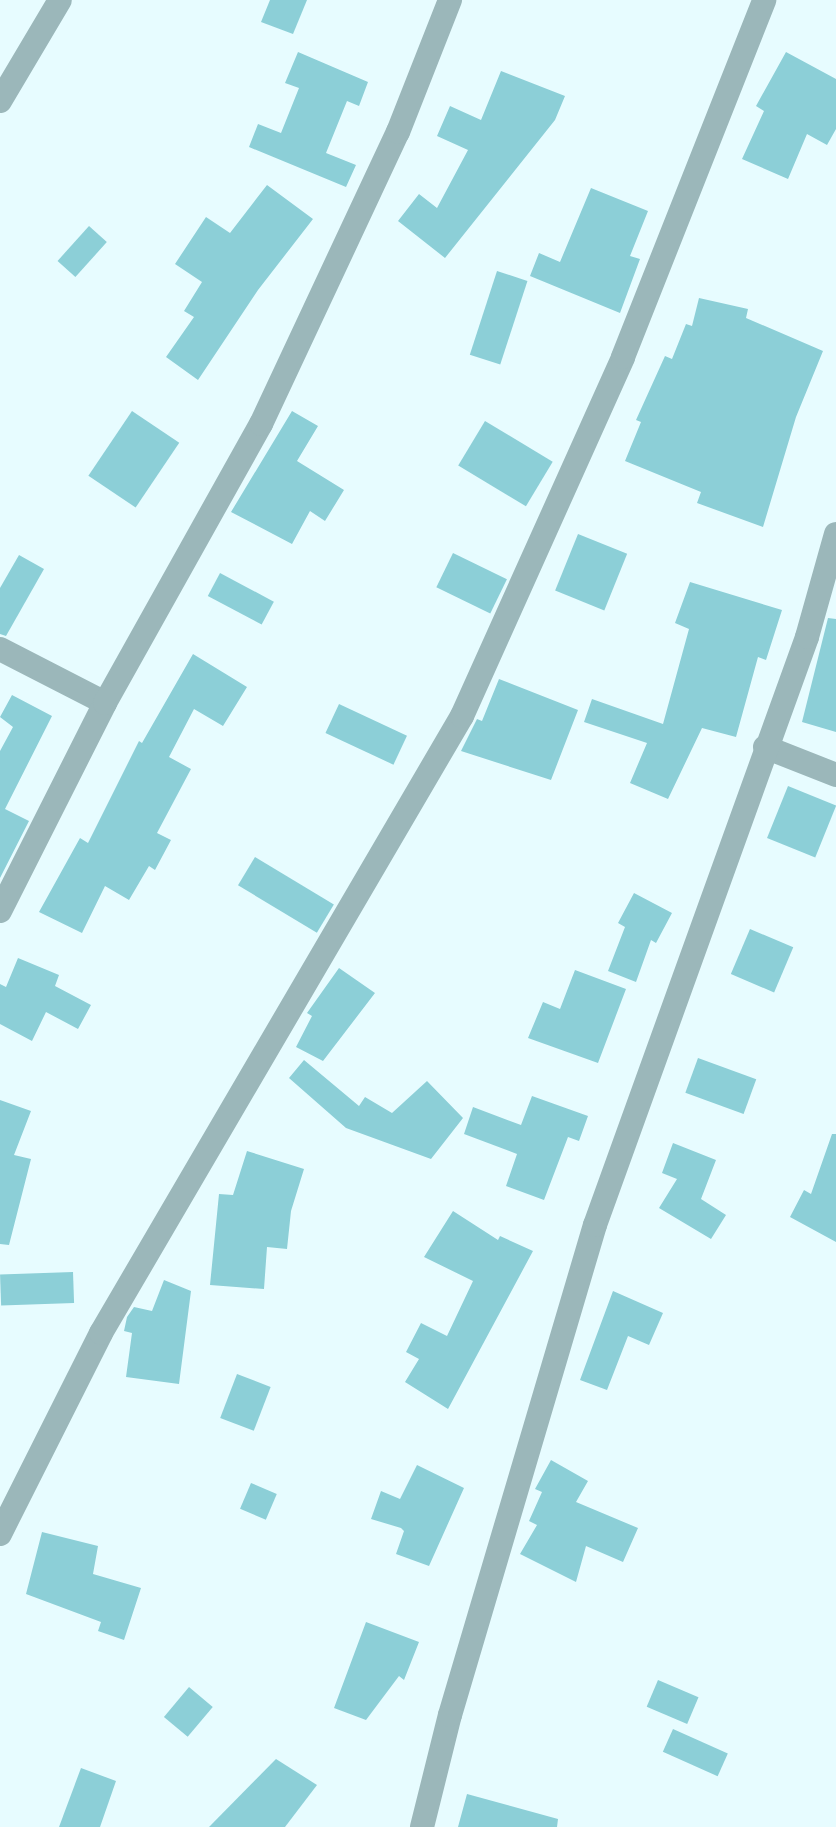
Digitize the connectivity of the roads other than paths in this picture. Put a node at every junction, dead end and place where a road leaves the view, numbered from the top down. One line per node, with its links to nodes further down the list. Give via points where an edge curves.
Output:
1 (60, 0): 4 (street)
2 (450, 0): 7 (street, via 398,132 261,425)
3 (764, 0): 11 (street, via 623,356 462,716 100,1333)
4 (0, 101)
5 (836, 534): 8 (street, via 807,637)
6 (0, 649): 7 (street)
7 (105, 703): 10 (street)
8 (765, 747): 9 (street); 12 (street, via 595,1225 450,1715)
9 (836, 775)
10 (4, 894)
11 (0, 1534)
12 (422, 1827)

